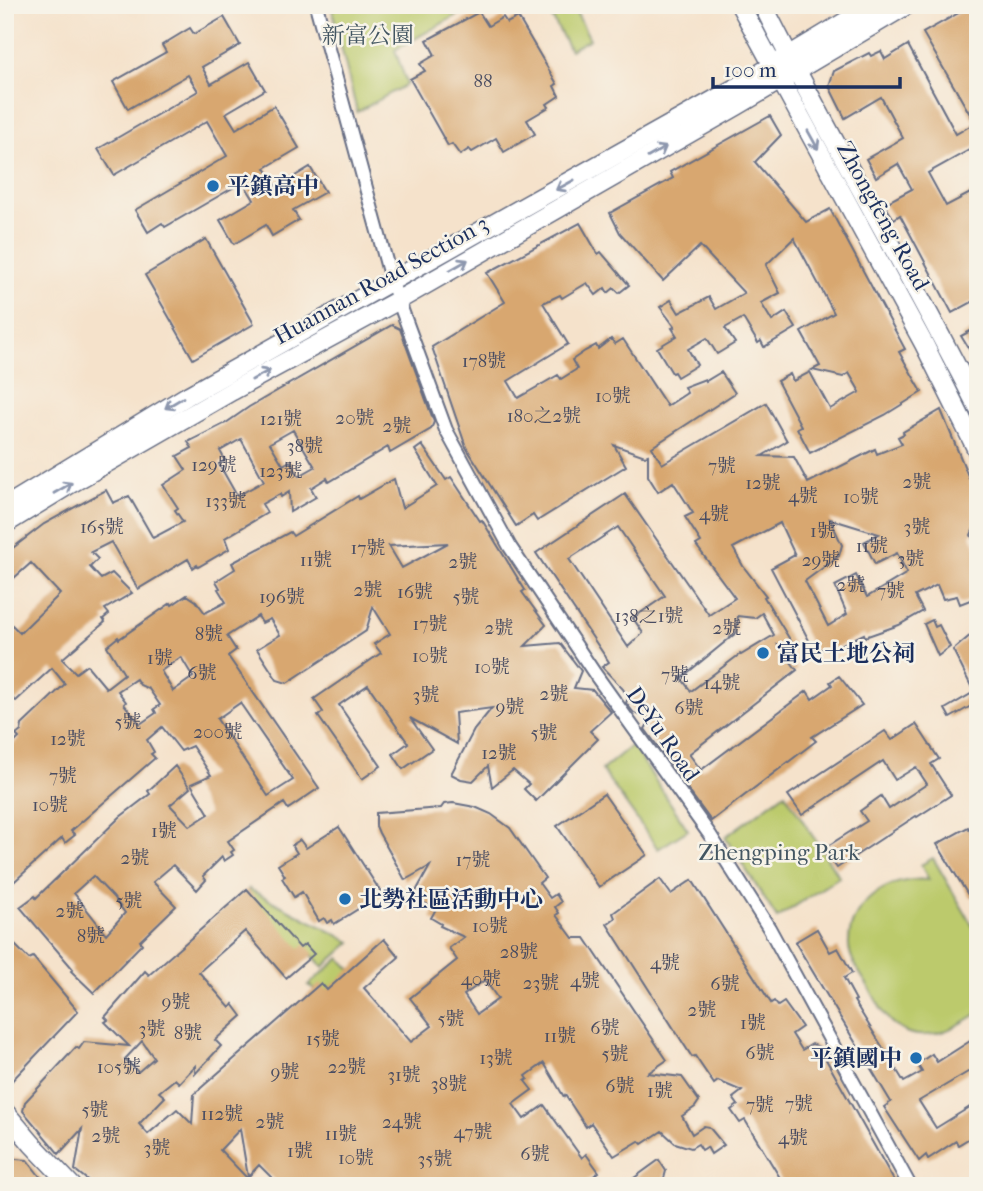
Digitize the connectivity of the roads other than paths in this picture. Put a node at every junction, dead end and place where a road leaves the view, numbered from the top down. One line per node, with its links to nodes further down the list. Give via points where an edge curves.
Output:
1 (316, 5): 8 (street, DeYu Road)
2 (740, 5): 7 (main road, Zhongfeng Road)
3 (763, 5): 6 (main road, Zhongfeng Road)
4 (873, 5): 6 (main road)
5 (908, 5): 6 (main road)
6 (793, 63): 7 (main road); 10 (main road, Zhongfeng Road)
7 (777, 72): 8 (main road, Huannan Road Section 3, one-way to 8, via 737,87); 9 (main road, Huannan Road Section 3, one-way to 7); 11 (main road, Zhongfeng Road, one-way to 11)
8 (392, 283): 9 (street, DeYu Road); 12 (main road, Huannan Road Section 3, one-way to 12, via 187,396)
9 (397, 301): 13 (main road, Huannan Road Section 3, one-way to 9); 16 (street, DeYu Road, via 446,430 510,547 769,928)
10 (978, 408)
11 (978, 452)
12 (5, 508)
13 (5, 524)
14 (5, 1112): 15 (main road)
15 (72, 1186)
16 (909, 1186)

